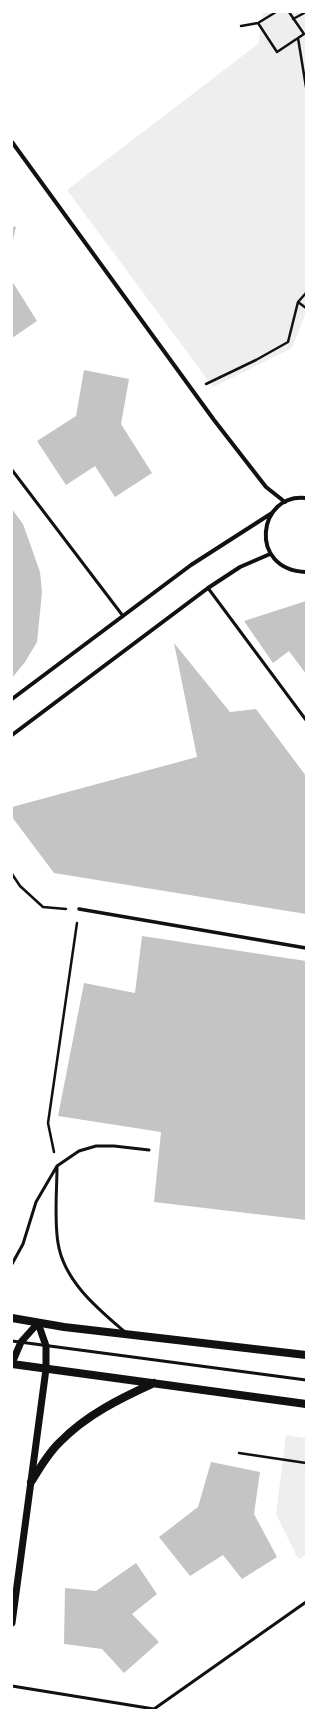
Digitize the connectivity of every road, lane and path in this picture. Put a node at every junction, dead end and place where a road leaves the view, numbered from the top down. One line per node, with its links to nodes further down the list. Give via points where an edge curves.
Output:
1 (276, 12): 5 (path)
2 (289, 12): 4 (path)
3 (306, 12): 4 (path)
4 (294, 19): 7 (path, via 304,34)
5 (258, 24): 6 (path); 7 (path, via 277,52)
6 (241, 26)
7 (298, 38): 8 (path)
8 (306, 87)
9 (12, 142): 13 (street)
10 (306, 293): 11 (path)
11 (298, 302): 12 (path); 13 (path, via 288,342)
12 (306, 308)
13 (192, 391): 16 (street, via 266,487)
14 (12, 470): 21 (lane)
15 (306, 498): 16 (street)
16 (285, 502): 17 (street)
17 (272, 513): 18 (street, via 265,533); 21 (street, via 191,565)
18 (270, 554): 19 (street, via 285,568 295,572); 20 (street, via 240,567)
19 (306, 572)
20 (208, 588): 23 (lane); 24 (street)
21 (123, 616): 22 (street)
22 (12, 698)
23 (306, 720)
24 (12, 735)
25 (12, 874): 26 (path, via 20,886 43,907)
26 (78, 910): 27 (street); 29 (path, via 48,1124)
27 (306, 948)
28 (149, 1150): 29 (lane, via 96,1146 79,1151)
29 (57, 1166): 30 (lane, via 36,1202 23,1244); 33 (lane, via 57,1224 61,1253 69,1273 99,1309)
30 (12, 1264)
31 (12, 1318): 32 (main road)
32 (38, 1323): 33 (main road); 35 (street); 36 (street)
33 (127, 1334): 37 (main road)
34 (12, 1341): 35 (lane)
35 (21, 1342): 36 (lane); 38 (street)
36 (46, 1346): 39 (street); 40 (lane)
37 (306, 1355)
38 (12, 1364): 39 (main road)
39 (46, 1369): 41 (main road); 45 (street)
40 (306, 1380)
41 (154, 1383): 42 (main road); 45 (main road, via 120,1399 73,1430 47,1457)
42 (306, 1404)
43 (240, 1453): 44 (path)
44 (306, 1464)
45 (31, 1482): 47 (street)
46 (306, 1602): 48 (lane, via 154,1709)
47 (12, 1623)
48 (12, 1686)

